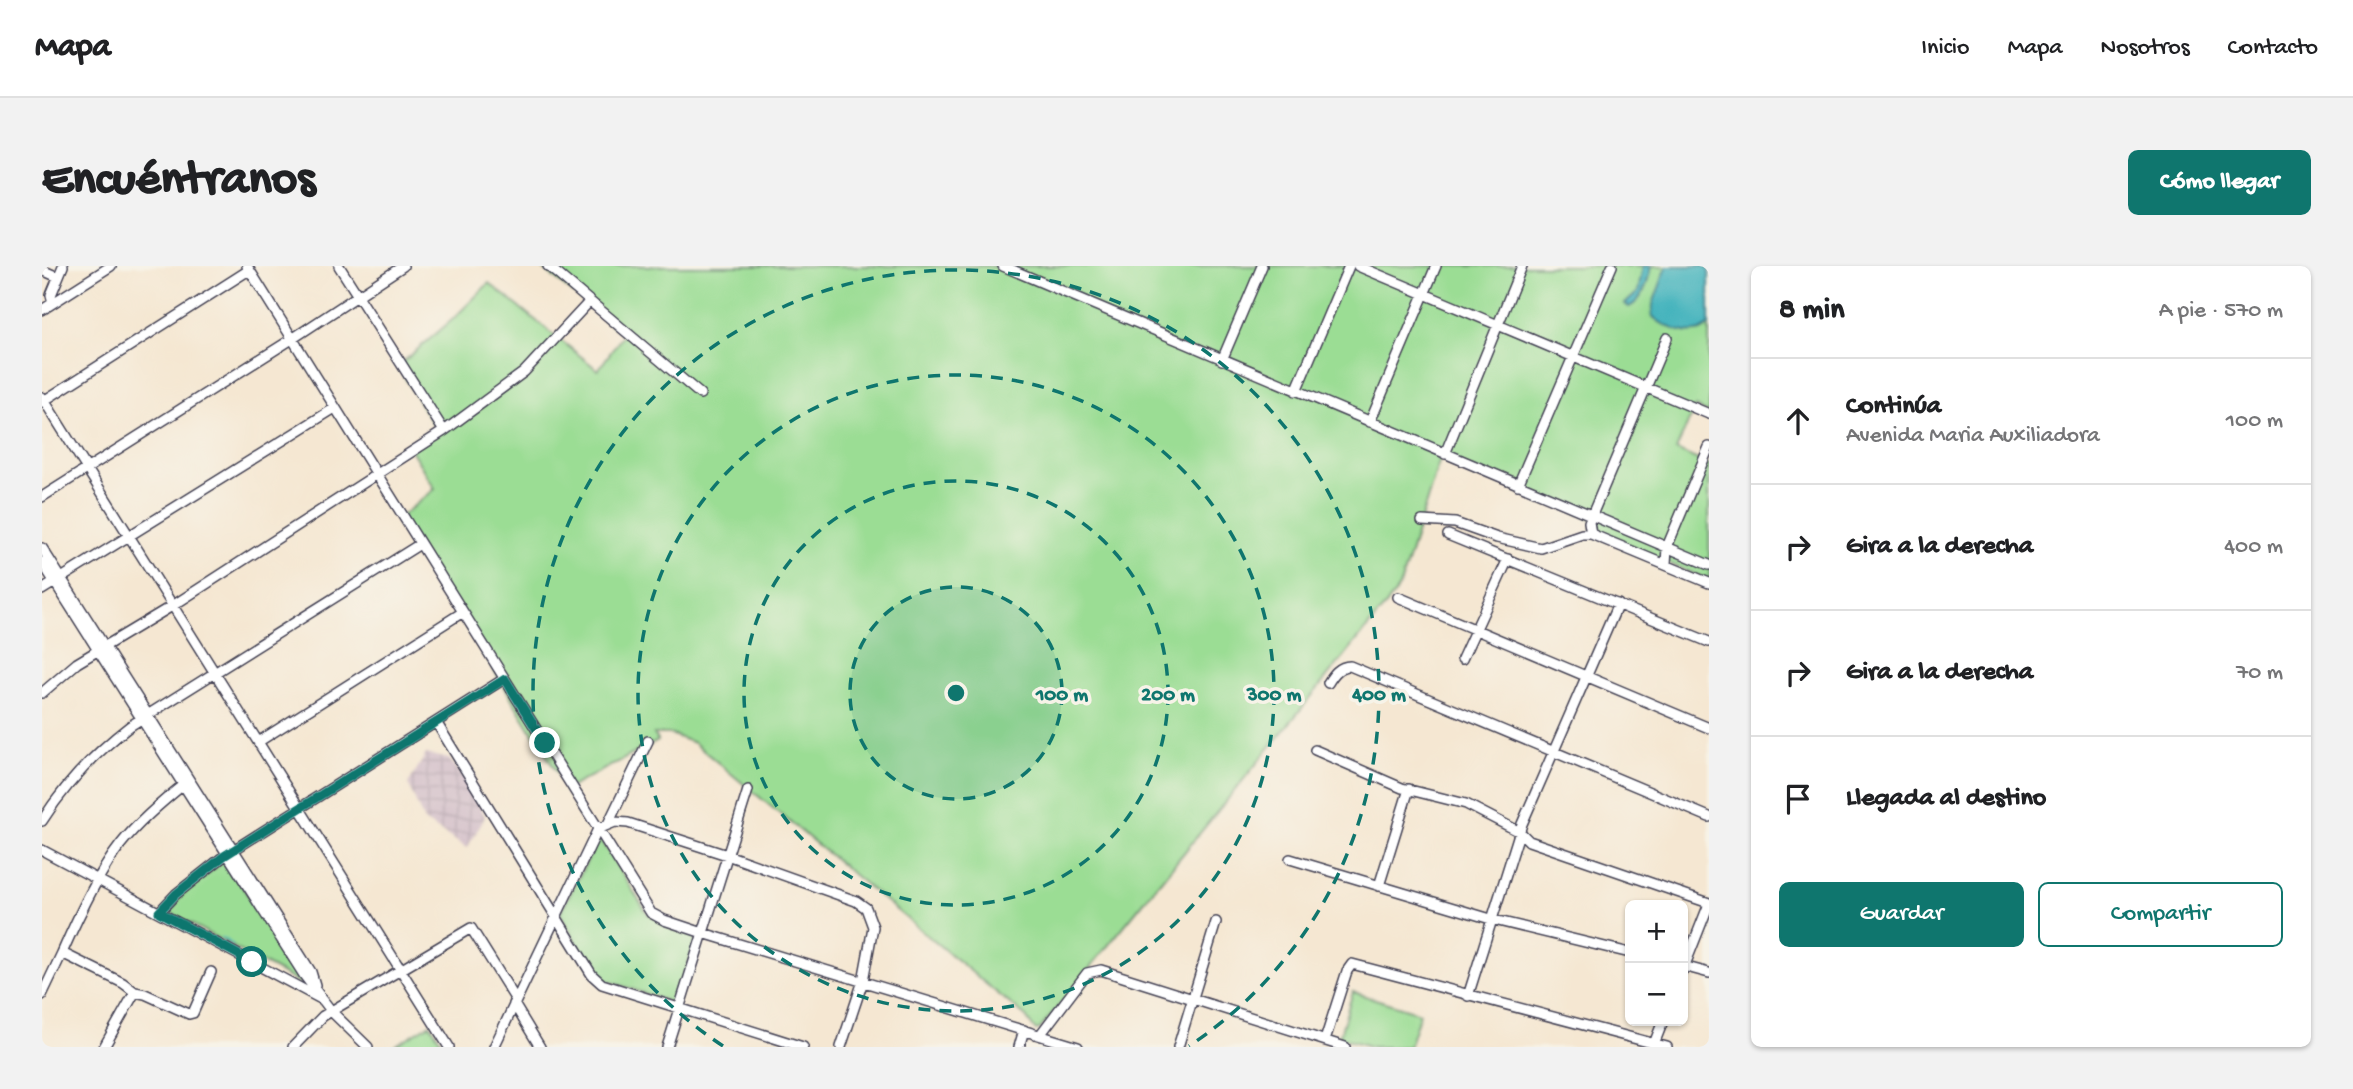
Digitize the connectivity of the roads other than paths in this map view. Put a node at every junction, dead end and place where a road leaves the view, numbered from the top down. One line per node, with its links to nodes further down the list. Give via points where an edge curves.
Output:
1 (63, 266): 15 (street)
2 (111, 266): 19 (street)
3 (339, 266): 17 (street)
4 (403, 266): 17 (street)
5 (548, 266): 18 (street)
6 (1003, 266): 25 (street)
7 (1262, 266): 25 (street)
8 (1349, 266): 27 (street)
9 (1358, 266): 16 (street)
10 (1436, 266): 16 (street)
11 (1522, 266): 21 (street)
12 (1612, 266): 24 (street)
13 (248, 268): 23 (street); 29 (street)
14 (42, 270): 15 (street)
15 (58, 277): 19 (street)
16 (1424, 294): 21 (street); 32 (street)
17 (358, 296): 23 (street); 33 (street)
18 (590, 301): 28 (street); 33 (street, via 524,372)
19 (53, 303): 20 (street)
20 (42, 310)
21 (1498, 325): 24 (street); 35 (street)
22 (1667, 338): 26 (street)
23 (292, 339): 30 (street); 36 (street)
24 (1573, 357): 26 (street); 38 (street)
25 (1223, 360): 27 (street)
26 (1646, 387): 31 (street); 40 (street)
27 (1296, 391): 32 (street)
28 (700, 394)
29 (43, 400): 36 (street)
30 (335, 408): 37 (street); 44 (street)
31 (1709, 414)
32 (1370, 422): 35 (street)
33 (443, 431): 37 (street)
34 (1709, 447): 46 (street)
35 (1445, 454): 38 (street)
36 (87, 468): 39 (street); 44 (street)
37 (377, 474): 45 (street); 57 (street)
38 (1518, 485): 40 (street)
39 (42, 496)
40 (1592, 516): 42 (street); 46 (street)
41 (1422, 521): 42 (street, via 1455,523 1541,548)
42 (1591, 534): 50 (street)
43 (1448, 535): 48 (street)
44 (129, 536): 52 (street); 57 (street)
45 (420, 544): 58 (street); 63 (street)
46 (1667, 547): 50 (street); 51 (street)
47 (42, 548): 52 (street)
48 (1508, 559): 56 (street); 59 (street)
49 (42, 562): 52 (street)
50 (1666, 565): 53 (street)
51 (1709, 565)
52 (58, 580): 54 (street); 61 (street)
53 (1709, 583)
54 (42, 590)
55 (1398, 597): 59 (street)
56 (1618, 604): 60 (street); 64 (street)
57 (173, 606): 61 (street); 63 (street)
58 (463, 612): 65 (street); 72 (street)
59 (1476, 631): 62 (street); 64 (street)
60 (1709, 642)
61 (101, 648): 67 (street); 68 (street)
62 (1462, 659)
63 (215, 673): 68 (street); 72 (street)
64 (1587, 677): 70 (street); 74 (street)
65 (505, 679): 69 (street); 82 (street)
66 (1328, 683): 74 (street, via 1335,673 1350,666)
67 (42, 693)
68 (145, 717): 75 (street); 80 (street, via 99,750)
69 (436, 722): 78 (street); 92 (street)
70 (1709, 728)
71 (648, 741): 81 (street)
72 (258, 742): 78 (street)
73 (1315, 750): 76 (street)
74 (1554, 752): 79 (street); 83 (street)
75 (186, 782): 85 (street); 88 (street, via 130,834)
76 (1409, 789): 83 (street, via 1466,804); 89 (street)
77 (748, 790): 86 (street)
78 (300, 808): 85 (street); 100 (street)
79 (1709, 817)
80 (42, 821)
81 (608, 824): 82 (street); 86 (street, via 628,823)
82 (598, 829): 92 (street); 95 (street, via 651,913)
83 (1520, 832): 90 (street, via 1529,841); 93 (street)
84 (42, 850): 88 (street)
85 (230, 852): 91 (street); 108 (street)
86 (727, 855): 95 (street); 103 (street, via 866,908 873,927)
87 (1290, 859): 89 (street)
88 (99, 881): 91 (street); 97 (street)
89 (1379, 886): 93 (street)
90 (1709, 903): 98 (street)
91 (159, 912): 108 (street)
92 (556, 916): 109 (street); 110 (street, via 602,984)
93 (1492, 919): 96 (street); 106 (street)
94 (1216, 922): 107 (street)
95 (703, 933): 103 (street); 110 (street)
96 (1625, 952)
97 (62, 953): 104 (street); 105 (street)
98 (1685, 963)
99 (1688, 969): 102 (street)
100 (402, 971): 109 (street, via 471,928); 111 (street); 120 (street)
101 (212, 972): 104 (street, via 193,1013)
102 (1709, 973)
103 (863, 981): 113 (street); 125 (street)
104 (135, 992): 117 (street)
105 (42, 995)
106 (1468, 996): 115 (street, via 1352,964); 116 (street)
107 (1193, 999): 114 (street, via 1093,970); 115 (street); 128 (street)
108 (323, 1000): 111 (street)
109 (515, 1002): 121 (street); 122 (street)
110 (679, 1009): 123 (street); 124 (street)
111 (332, 1012): 118 (street); 119 (street)
112 (1660, 1026): 116 (street)
113 (1024, 1030): 114 (street); 126 (street)
114 (1040, 1035): 127 (street)
115 (1328, 1043): 129 (street)
116 (1648, 1044): 130 (street)
117 (104, 1047)
118 (293, 1047)
119 (368, 1047)
120 (449, 1047)
121 (494, 1047)
122 (540, 1047)
123 (667, 1047)
124 (803, 1047)
125 (841, 1047)
126 (1019, 1047)
127 (1078, 1047)
128 (1178, 1047)
129 (1345, 1047)
130 (1667, 1047)

